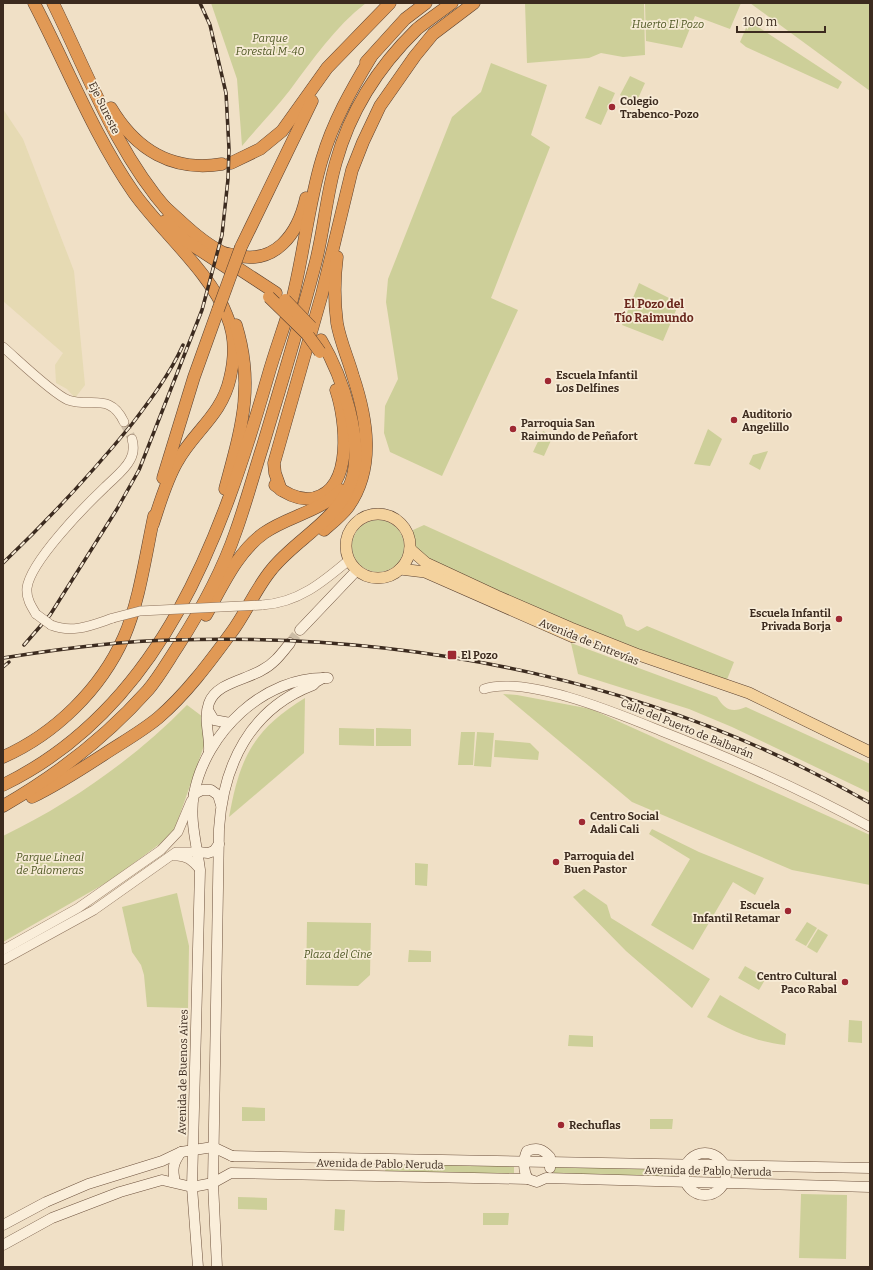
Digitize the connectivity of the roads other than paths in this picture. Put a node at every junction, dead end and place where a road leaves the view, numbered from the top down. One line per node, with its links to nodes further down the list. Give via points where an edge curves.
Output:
1 (34, 3): 10 (highway, Eje Sureste)
2 (53, 3): 7 (highway, Eje Sureste)
3 (390, 3): 8 (highway)
4 (426, 3): 9 (highway, via 405,19)
5 (452, 3): 17 (highway, via 419,28 386,63 347,127 335,164 319,248)
6 (474, 3): 11 (highway, via 434,34 399,76 380,106 363,142 352,170)
7 (74, 45): 8 (highway, via 118,120 142,146 162,158 186,165 211,166 227,163 260,150 282,131 327,68); 12 (highway, Eje Sureste, via 122,145)
8 (345, 49): 22 (highway, bridge, via 298,127 241,247 172,444)
9 (371, 57): 12 (highway, via 342,92 323,135 305,205 295,230 276,250 256,257 242,257 222,252 201,238); 24 (highway, via 347,96 321,161 292,299 246,453)
10 (90, 116): 13 (highway, via 112,161 135,195); 14 (highway, via 138,188 168,224 186,241)
11 (345, 199): 21 (highway, via 322,294 274,464); 28 (highway, via 333,288 337,324 364,413 367,449 364,471 356,494 340,517 290,557)
12 (165, 207): 14 (highway, via 204,246)
13 (171, 239): 22 (highway, via 202,276 223,308 232,336 233,356 230,378 217,411 177,461); 24 (highway, via 187,251 204,270 224,300 235,321 245,362 244,417)
14 (273, 295): 16 (highway, bridge, via 297,311)
15 (3, 346): 19 (street, via 61,397 75,402 102,402 110,405 119,412)
16 (320, 346): 18 (highway, via 332,358 342,381); 21 (highway, via 337,393 344,452 342,467 337,482 319,497 296,497)
17 (283, 379): 21 (highway, via 276,427 267,464 274,485); 31 (highway, via 236,532 227,553 191,625)
18 (351, 421): 28 (highway, via 355,460 346,495 325,520 271,569); 31 (highway, via 352,451 349,475 343,488 332,500 264,533 250,546 238,560 177,660)
19 (124, 422)
20 (132, 439): 25 (street, bridge, via 133,449 128,464 50,545 28,584 29,603 36,614 51,626 70,630 140,611 262,606 292,600 310,591)
21 (281, 490)
22 (153, 524): 40 (highway, via 124,638 98,680 81,701 59,721 34,740)
23 (410, 549): 25 (main road, via 408,534 401,524 394,518 376,514 367,516 353,526 346,543); 26 (main road, via 407,560); 34 (main road, Avenida de Entrevías, via 426,564 571,628 639,655 749,693)
24 (205, 559): 41 (highway, via 166,631 119,695 75,739)
25 (350, 560): 27 (main road)
26 (400, 569): 27 (main road, via 388,576 374,578); 34 (main road, Avenida de Entrevías, via 425,572 638,662 772,708)
27 (357, 570): 29 (main road)
28 (260, 586): 45 (highway, via 233,631 206,667 158,718 52,787)
29 (300, 630)
30 (290, 643): 35 (main road, via 279,657 263,670 218,691 212,697)
31 (149, 688): 44 (highway, via 93,745 43,782)
32 (484, 689): 46 (street, Calle del Puerto de Balbarán, via 497,685 529,689 606,709 769,776 829,804)
33 (248, 707): 36 (main road, via 256,710); 36 (main road, via 261,697 294,681 313,677 326,678 288,696); 37 (main road)
34 (782, 709): 39 (main road, Avenida de Entrevías)
35 (208, 710): 37 (main road, via 214,720); 38 (main road, via 206,717)
36 (260, 720): 43 (main road, via 241,747 230,771)
37 (230, 723): 38 (main road)
38 (209, 751): 42 (main road, via 201,767)
39 (870, 752)
40 (3, 757)
41 (3, 785)
42 (194, 794): 43 (main road, via 202,790 211,790 218,795); 48 (main road, Avenida de Buenos Aires, via 193,822); 52 (street, via 178,832 162,850 78,908)
43 (221, 805): 47 (main road)
44 (3, 806)
45 (3, 813)
46 (870, 827)
47 (219, 844): 48 (main road, via 214,851); 51 (main road)
48 (198, 852): 49 (street, via 176,852); 50 (main road, Avenida de Buenos Aires)
49 (166, 858): 50 (street, via 184,856 192,861); 53 (street, via 94,910)
50 (200, 874): 51 (main road, via 209,868 214,870); 55 (main road, Avenida de Buenos Aires)
51 (218, 878): 54 (main road)
52 (3, 950)
53 (3, 960)
54 (213, 1147): 55 (main road); 57 (main road); 67 (main road)
55 (193, 1150): 56 (main road); 70 (main road, Avenida de Buenos Aires)
56 (181, 1152): 66 (main road, via 174,1161 172,1171); 72 (main road, via 162,1161 88,1184 46,1202)
57 (232, 1156): 58 (main road, Avenida de Pablo Neruda); 63 (main road)
58 (525, 1162): 59 (main road, Avenida de Pablo Neruda); 65 (main road, via 525,1174)
59 (550, 1163): 60 (main road, Avenida de Pablo Neruda); 64 (main road, via 550,1174)
60 (687, 1165): 61 (main road, via 692,1158 706,1153 720,1159); 68 (main road, via 684,1174)
61 (724, 1165): 62 (main road, Avenida de Pablo Neruda); 69 (main road)
62 (870, 1168)
63 (231, 1173): 65 (main road, Avenida de Pablo Neruda); 67 (main road)
64 (546, 1178): 65 (main road, Avenida de Pablo Neruda, via 537,1182); 68 (main road, Avenida de Pablo Neruda)
65 (528, 1179)
66 (176, 1182): 70 (main road); 73 (main road, via 162,1180 120,1192 52,1218)
67 (213, 1183): 70 (main road); 75 (main road)
68 (686, 1183): 69 (main road, via 692,1190 704,1195 718,1190)
69 (724, 1183): 71 (main road, Avenida de Pablo Neruda)
70 (192, 1187): 74 (main road, Avenida de Buenos Aires)
71 (870, 1187)
72 (3, 1225)
73 (3, 1245)
74 (198, 1267)
75 (217, 1267)

